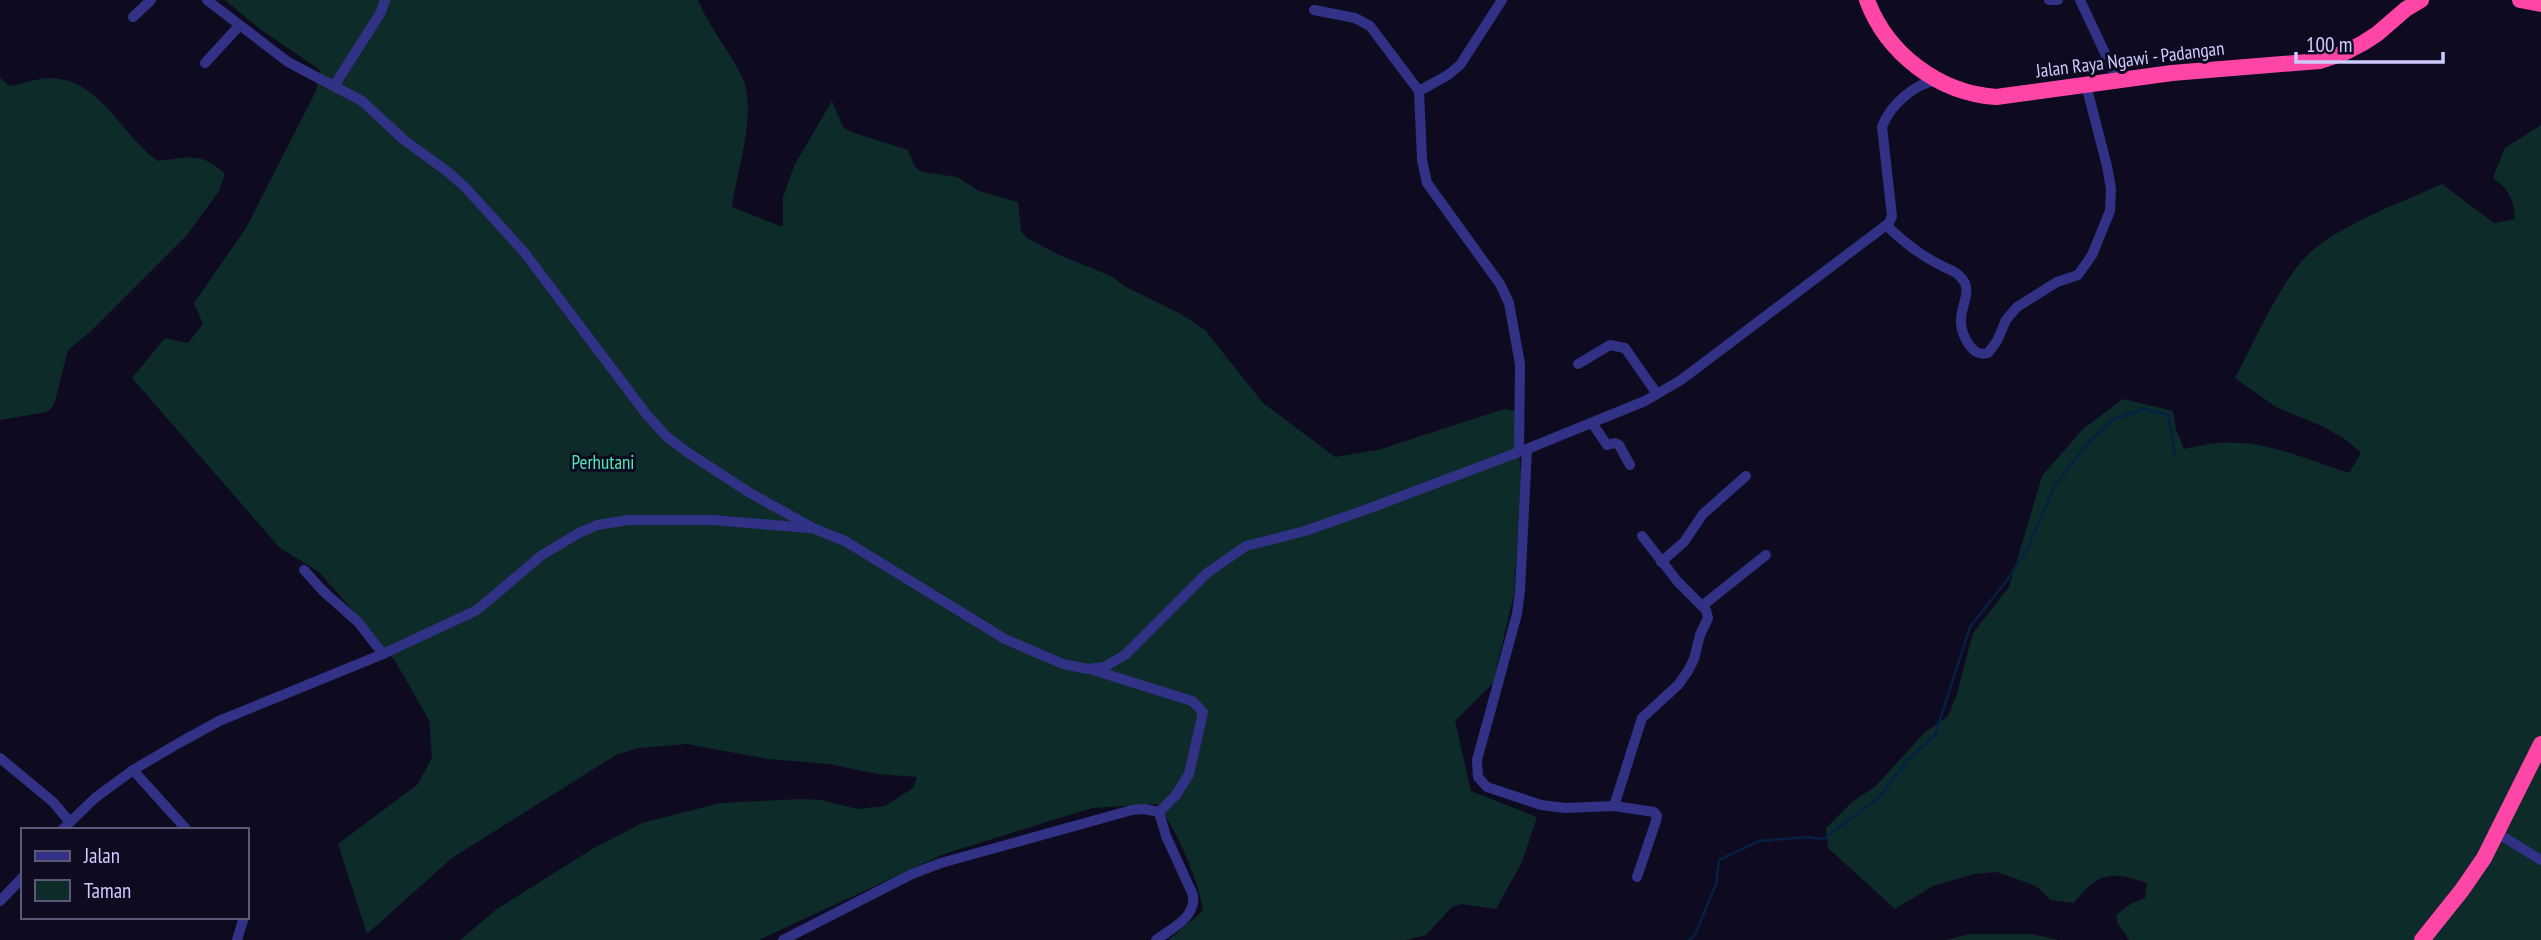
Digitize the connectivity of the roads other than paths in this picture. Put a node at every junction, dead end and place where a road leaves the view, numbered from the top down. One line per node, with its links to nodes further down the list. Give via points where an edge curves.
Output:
1 (151, 0): 14 (street)
2 (207, 0): 15 (street)
3 (385, 0): 20 (street)
4 (1502, 0): 21 (street, via 1460,65)
5 (1867, 0): 17 (highway, Jalan Raya Ngawi - Padangan, via 1888,39)
6 (2049, 0): 7 (street)
7 (2057, 0)
8 (2080, 0): 18 (street)
9 (2421, 0): 18 (highway, Jalan Raya Ngawi - Padangan, via 2377,34 2333,58)
10 (2520, 0): 11 (highway)
11 (2526, 0): 12 (highway)
12 (2541, 4)
13 (1314, 10): 21 (street, via 1355,18 1370,26)
14 (133, 17)
15 (239, 26): 16 (street); 20 (street, via 288,62)
16 (205, 63)
17 (1938, 80): 19 (highway, Jalan Raya Ngawi - Padangan, via 1966,92 1996,97); 22 (street, via 1910,92 1882,127 1892,216)
18 (2118, 80): 19 (highway, Jalan Raya Ngawi - Padangan)
19 (2086, 85): 22 (street, via 2110,189 2110,211 2102,236 2078,275 2057,282 2017,307 1988,353 1978,353 1965,337 1960,323 1966,286 1960,276 1914,251)
20 (334, 86): 29 (street, via 362,101 475,197 524,252 666,436 750,493)
21 (1419, 91): 26 (street, via 1427,183 1509,303 1520,364)
22 (1887, 226): 24 (street)
23 (1578, 364): 24 (street, via 1610,345 1625,348)
24 (1657, 394): 25 (street)
25 (1591, 423): 26 (street); 27 (street, via 1606,445 1619,445)
26 (1523, 450): 36 (street, via 1305,531 1246,546 1207,573 1125,655 1104,667); 40 (street, via 1518,603 1477,761 1478,777 1487,787 1541,805)
27 (1630, 466)
28 (1746, 476): 32 (street, via 1703,514 1684,542)
29 (815, 529): 35 (street, via 712,520 629,520 597,525 542,555 477,610); 36 (street, via 845,541 1005,639 1063,664)
30 (1642, 536): 32 (street)
31 (1766, 555): 34 (street)
32 (1661, 562): 34 (street)
33 (304, 570): 35 (street, via 358,622)
34 (1702, 606): 40 (street, via 1708,618 1695,659 1678,685 1642,718)
35 (383, 654): 39 (street, via 219,721)
36 (1088, 669): 41 (street, via 1192,701 1203,712 1189,774)
37 (2541, 744): 44 (highway)
38 (0, 758): 42 (street, via 53,802)
39 (133, 770): 42 (street); 43 (street)
40 (1614, 806): 46 (street, via 1650,811 1657,817)
41 (1159, 812): 51 (street, via 1132,810 941,863 883,887); 52 (street, via 1194,895 1194,905 1186,918)
42 (66, 825)
43 (185, 828)
44 (2497, 833): 45 (street); 53 (highway, via 2474,874)
45 (2541, 860)
46 (1637, 877)
47 (21, 879): 48 (street)
48 (0, 901)
49 (243, 919): 50 (street)
50 (237, 940)
51 (783, 940)
52 (1156, 940)
53 (2422, 940)

